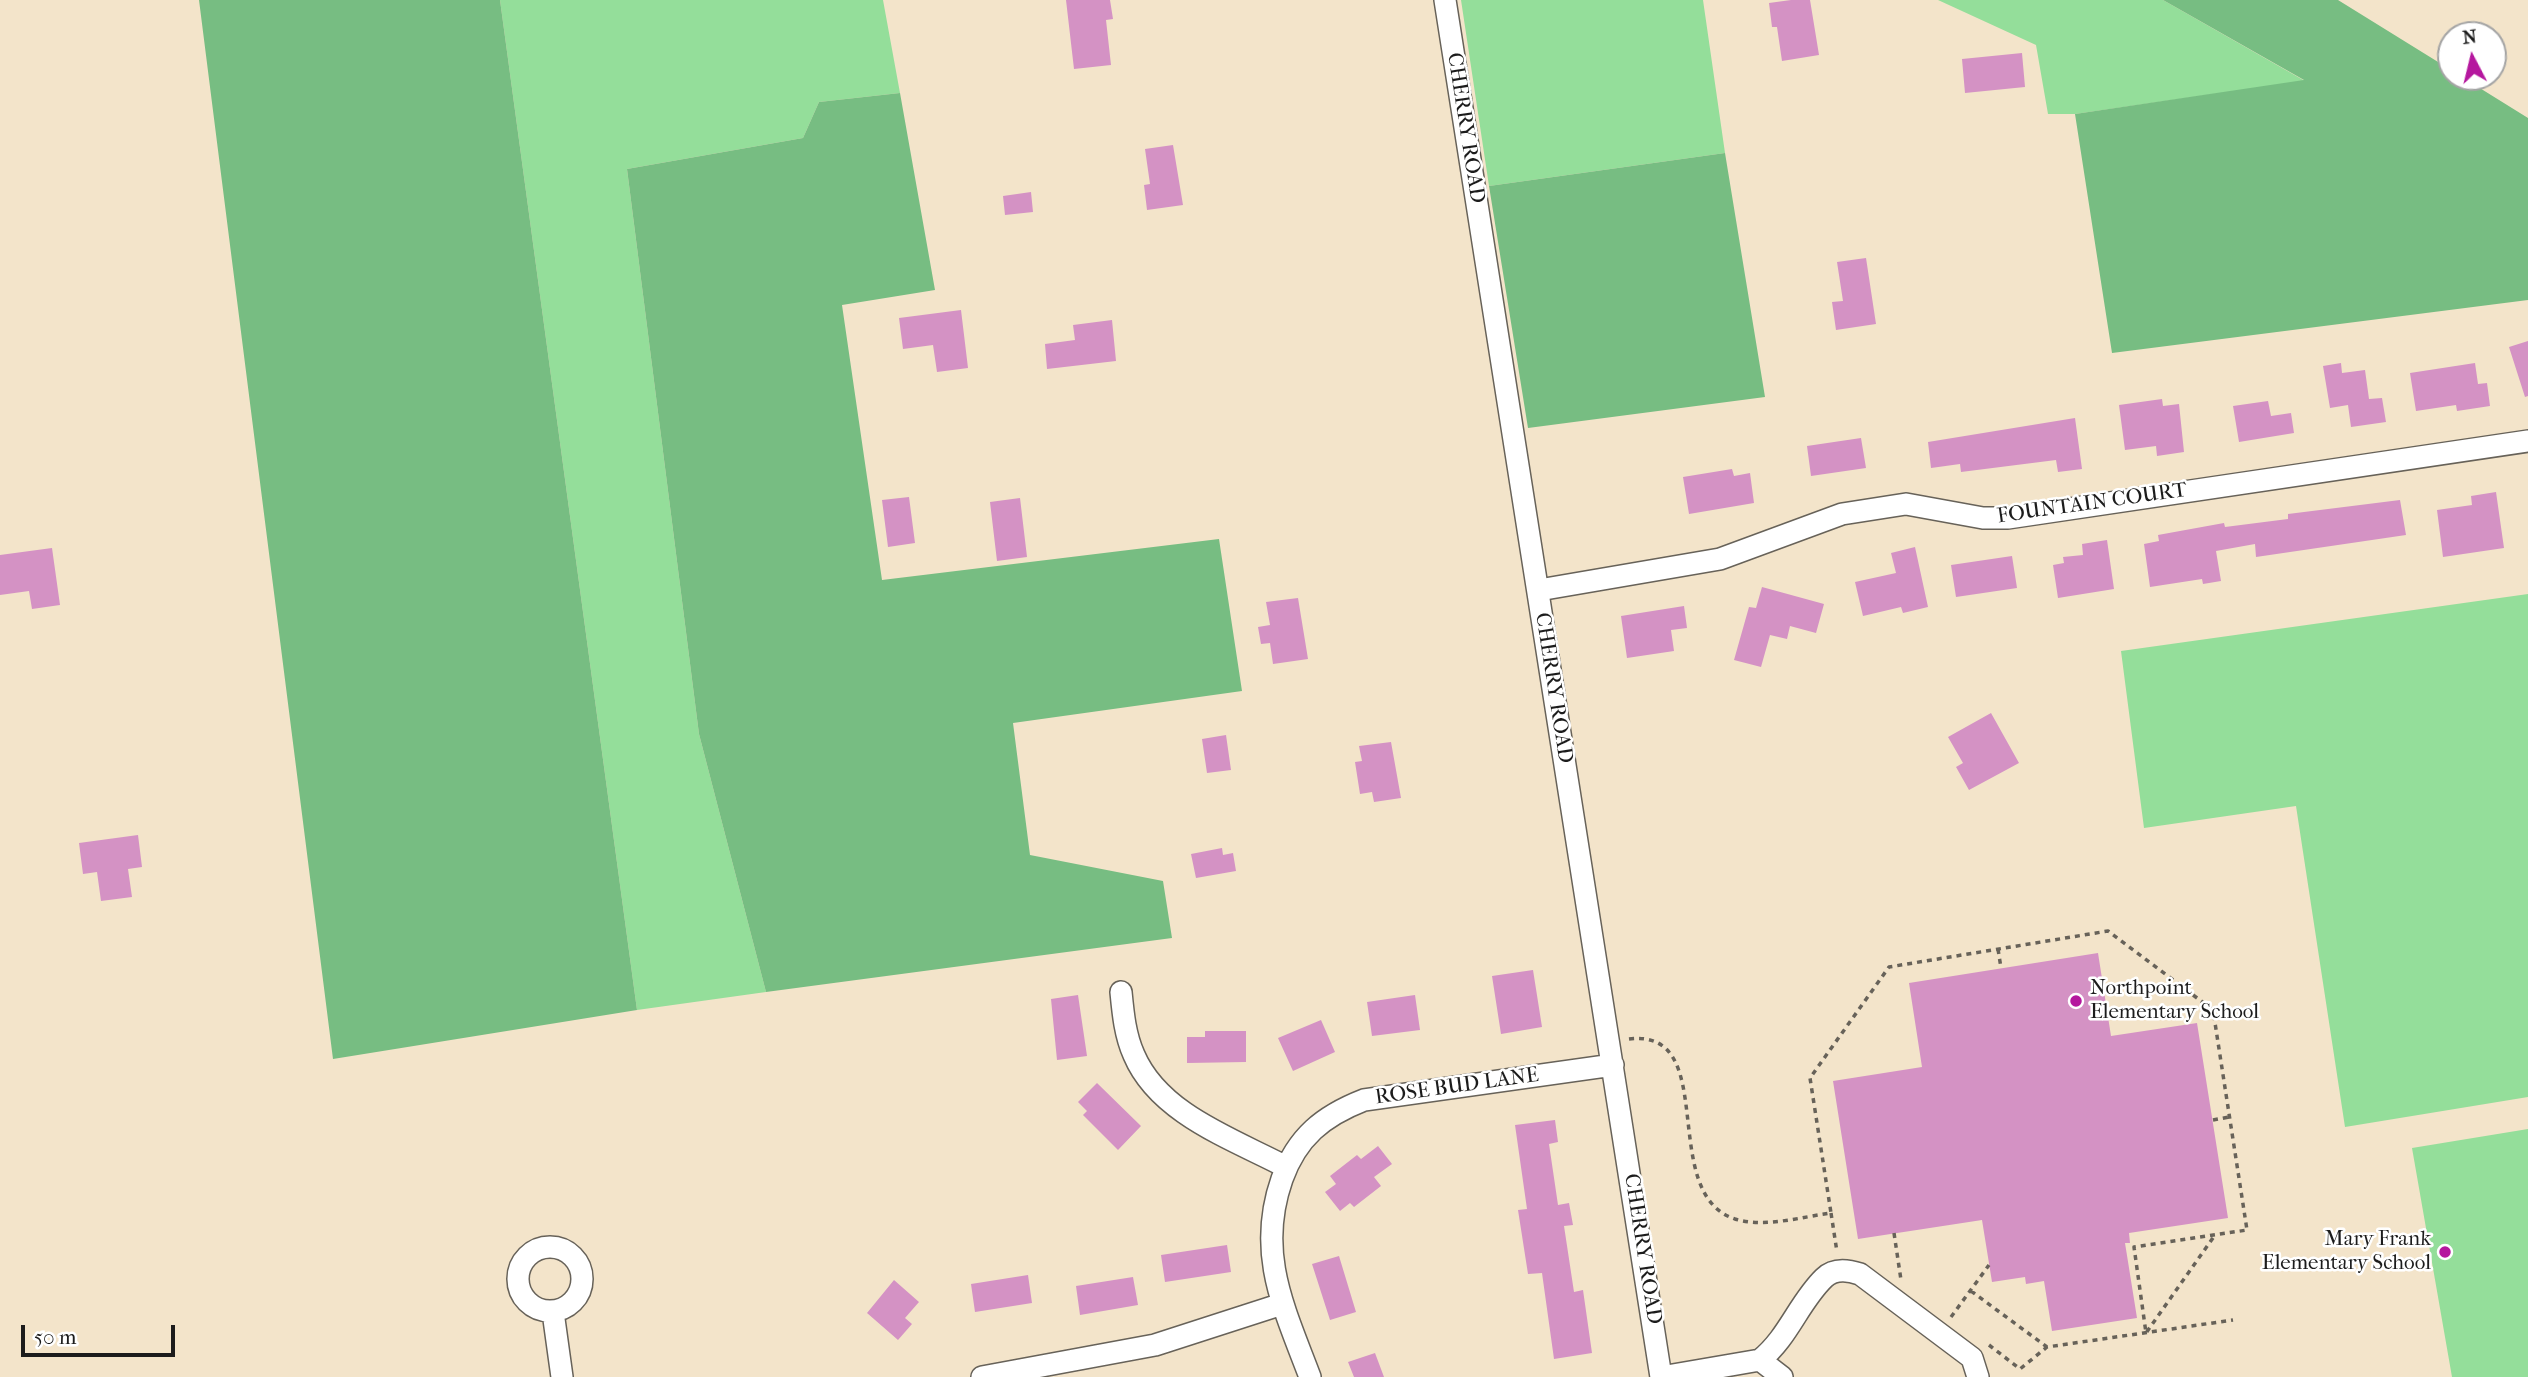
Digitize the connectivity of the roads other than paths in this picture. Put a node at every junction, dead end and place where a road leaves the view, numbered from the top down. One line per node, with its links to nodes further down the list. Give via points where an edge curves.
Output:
1 (1445, 0): 3 (street, CHERRY ROAD)
2 (2528, 441): 3 (street, FOUNTAIN COURT, via 2008,518 1906,504 1842,514 1720,559)
3 (1539, 590): 5 (street, CHERRY ROAD)
4 (1121, 992): 6 (street, via 1134,1055 1156,1090 1199,1120)
5 (1614, 1065): 6 (street, ROSE BUD LANE, via 1364,1100 1319,1122); 13 (street, CHERRY ROAD)
6 (1286, 1167): 7 (street, ROSE BUD LANE, via 1271,1218 1269,1246)
7 (1282, 1304): 11 (street, via 1155,1345); 12 (street, ROSE BUD LANE)
8 (553, 1312): 10 (street)
9 (1760, 1360): 13 (street); 14 (street); 15 (street, via 1772,1351 1825,1277 1847,1270 1860,1274 1972,1358)
10 (562, 1377)
11 (982, 1377)
12 (1310, 1377)
13 (1661, 1377)
14 (1782, 1377)
15 (1978, 1377)

